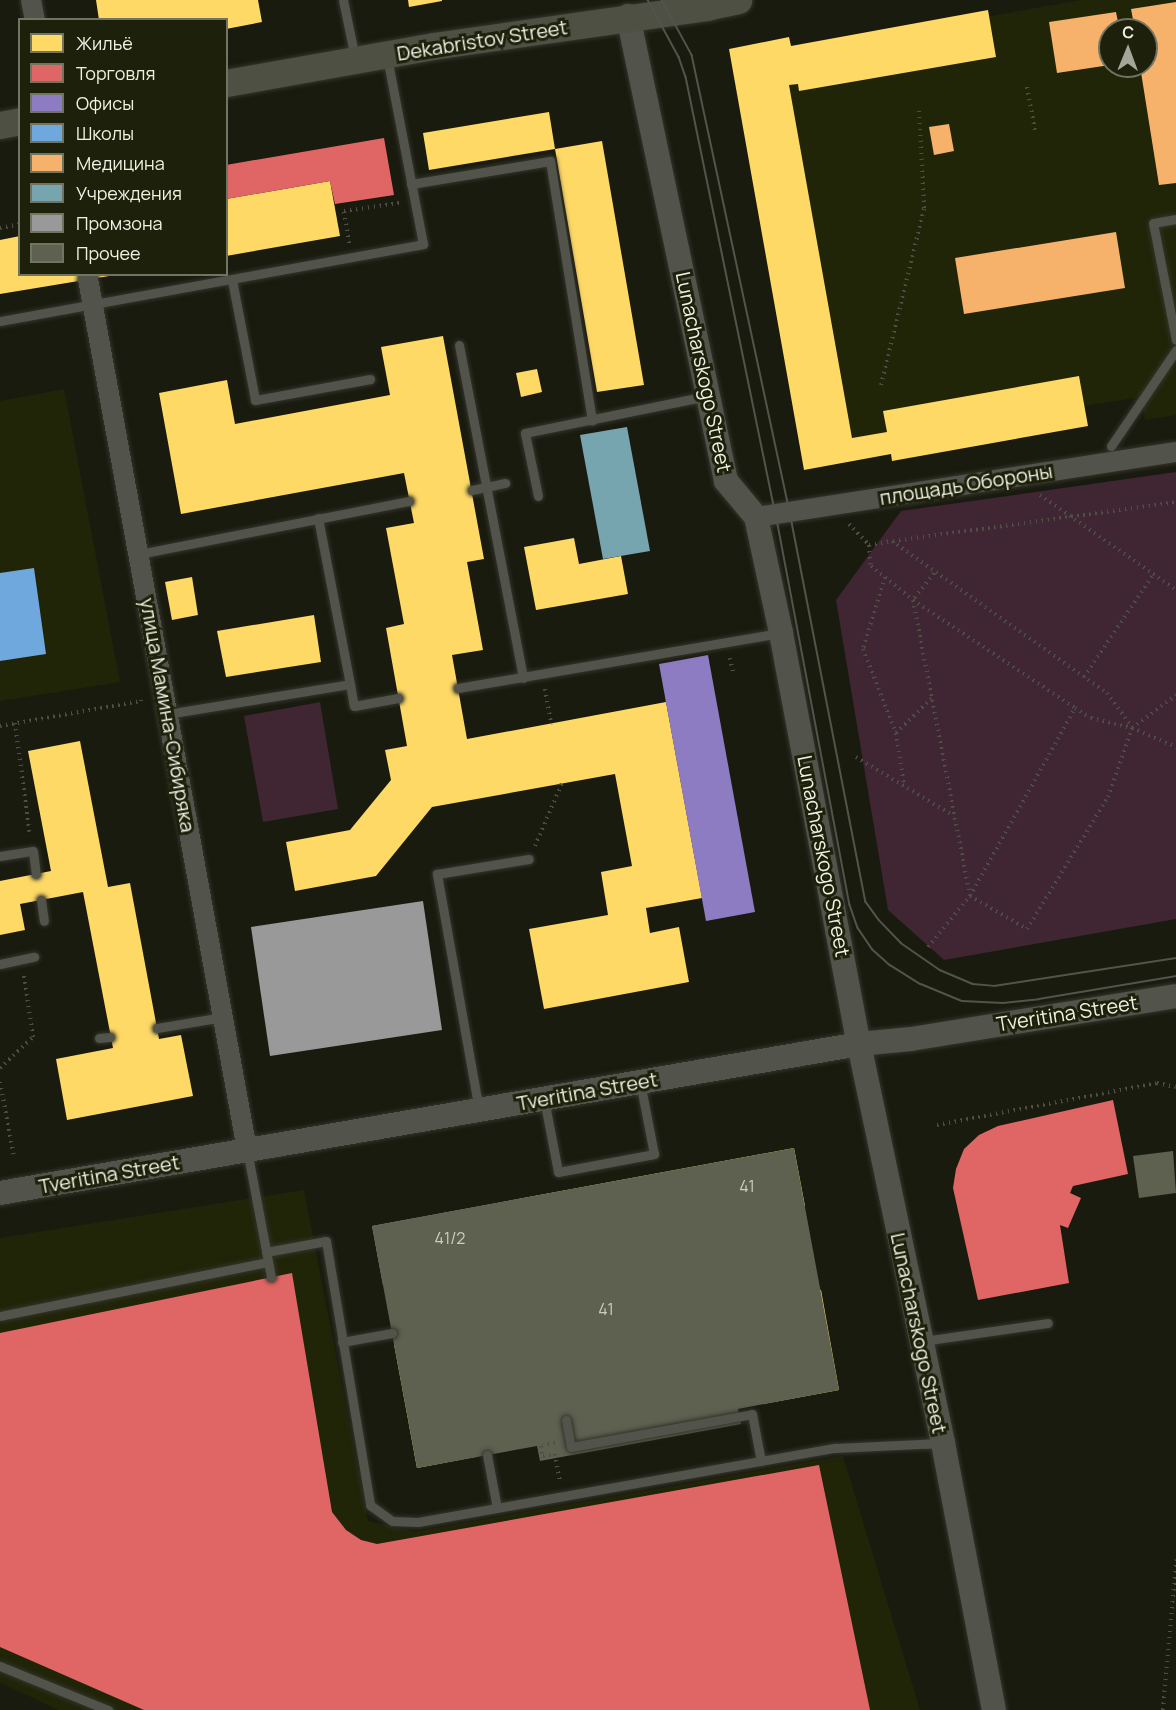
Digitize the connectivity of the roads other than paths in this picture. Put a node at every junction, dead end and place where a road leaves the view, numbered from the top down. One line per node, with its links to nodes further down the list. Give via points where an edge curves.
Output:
1 (32, 0): 5 (street)
2 (344, 0): 7 (lane)
3 (738, 0): 4 (main road, Dekabristov Street)
4 (640, 7): 6 (main road, Dekabristov Street); 21 (street, Lunacharskogo Street, via 638,65)
5 (35, 18)
6 (387, 54): 7 (main road, Dekabristov Street); 11 (lane)
7 (355, 60): 8 (main road, Dekabristov Street)
8 (228, 83)
9 (18, 121): 10 (main road)
10 (0, 124)
11 (411, 184): 14 (lane, via 423,244); 22 (lane, via 550,161)
12 (1176, 219): 17 (lane, via 1153,223)
13 (88, 279): 15 (street, улица Мамина-Сибиряка)
14 (232, 280): 15 (lane); 20 (lane, via 255,400)
15 (93, 306): 16 (lane); 32 (street, улица Мамина-Сибиряка)
16 (0, 321)
17 (1176, 340)
18 (459, 345): 26 (lane)
19 (1176, 350): 23 (lane)
20 (370, 379)
21 (710, 396): 22 (lane); 30 (street, Lunacharskogo Street, via 726,481)
22 (592, 421): 28 (lane, via 525,433)
23 (1111, 446)
24 (1176, 452): 30 (street, площадь Обороны)
25 (505, 483): 26 (lane)
26 (486, 487): 27 (lane); 34 (lane)
27 (472, 490)
28 (538, 496)
29 (410, 501): 31 (lane)
30 (756, 517): 33 (street, Lunacharskogo Street)
31 (318, 518): 32 (lane); 35 (lane)
32 (139, 554): 38 (street, улица Мамина-Сибиряка)
33 (781, 633): 34 (lane); 51 (street, Lunacharskogo Street)
34 (523, 678): 36 (lane)
35 (350, 684): 37 (lane, via 354,706); 38 (lane)
36 (458, 688)
37 (399, 698)
38 (167, 714): 47 (street, улица Мамина-Сибиряка)
39 (0, 856): 41 (lane, via 33,851)
40 (529, 859): 54 (lane, via 437,874)
41 (36, 874)
42 (40, 900): 43 (lane)
43 (44, 921)
44 (34, 957): 45 (lane)
45 (0, 964)
46 (1176, 996): 51 (street, Tveritina Street)
47 (223, 1017): 48 (lane); 55 (street, улица Мамина-Сибиряка)
48 (157, 1028)
49 (111, 1036): 50 (lane)
50 (99, 1038)
51 (859, 1044): 52 (street, Tveritina Street); 64 (street, Lunacharskogo Street)
52 (640, 1082): 53 (street, Tveritina Street); 53 (lane, via 654,1154 558,1172)
53 (544, 1099): 54 (street, Tveritina Street)
54 (479, 1110): 55 (street, Tveritina Street)
55 (247, 1150): 56 (street, Tveritina Street); 57 (lane)
56 (0, 1193)
57 (266, 1252): 58 (lane); 63 (lane, via 326,1241)
58 (268, 1262): 59 (lane); 60 (lane)
59 (271, 1277)
60 (0, 1316)
61 (1048, 1323): 64 (lane)
62 (392, 1333): 63 (lane)
63 (342, 1341): 69 (lane, via 370,1505 392,1521 418,1522)
64 (920, 1341): 66 (street, Lunacharskogo Street)
65 (566, 1420): 68 (lane, via 571,1447 752,1414)
66 (943, 1443): 68 (lane, via 835,1448); 72 (street, Lunacharskogo Street)
67 (487, 1455): 69 (lane)
68 (761, 1461): 69 (lane)
69 (497, 1508)
70 (0, 1666): 71 (lane)
71 (108, 1710)
72 (994, 1710)

